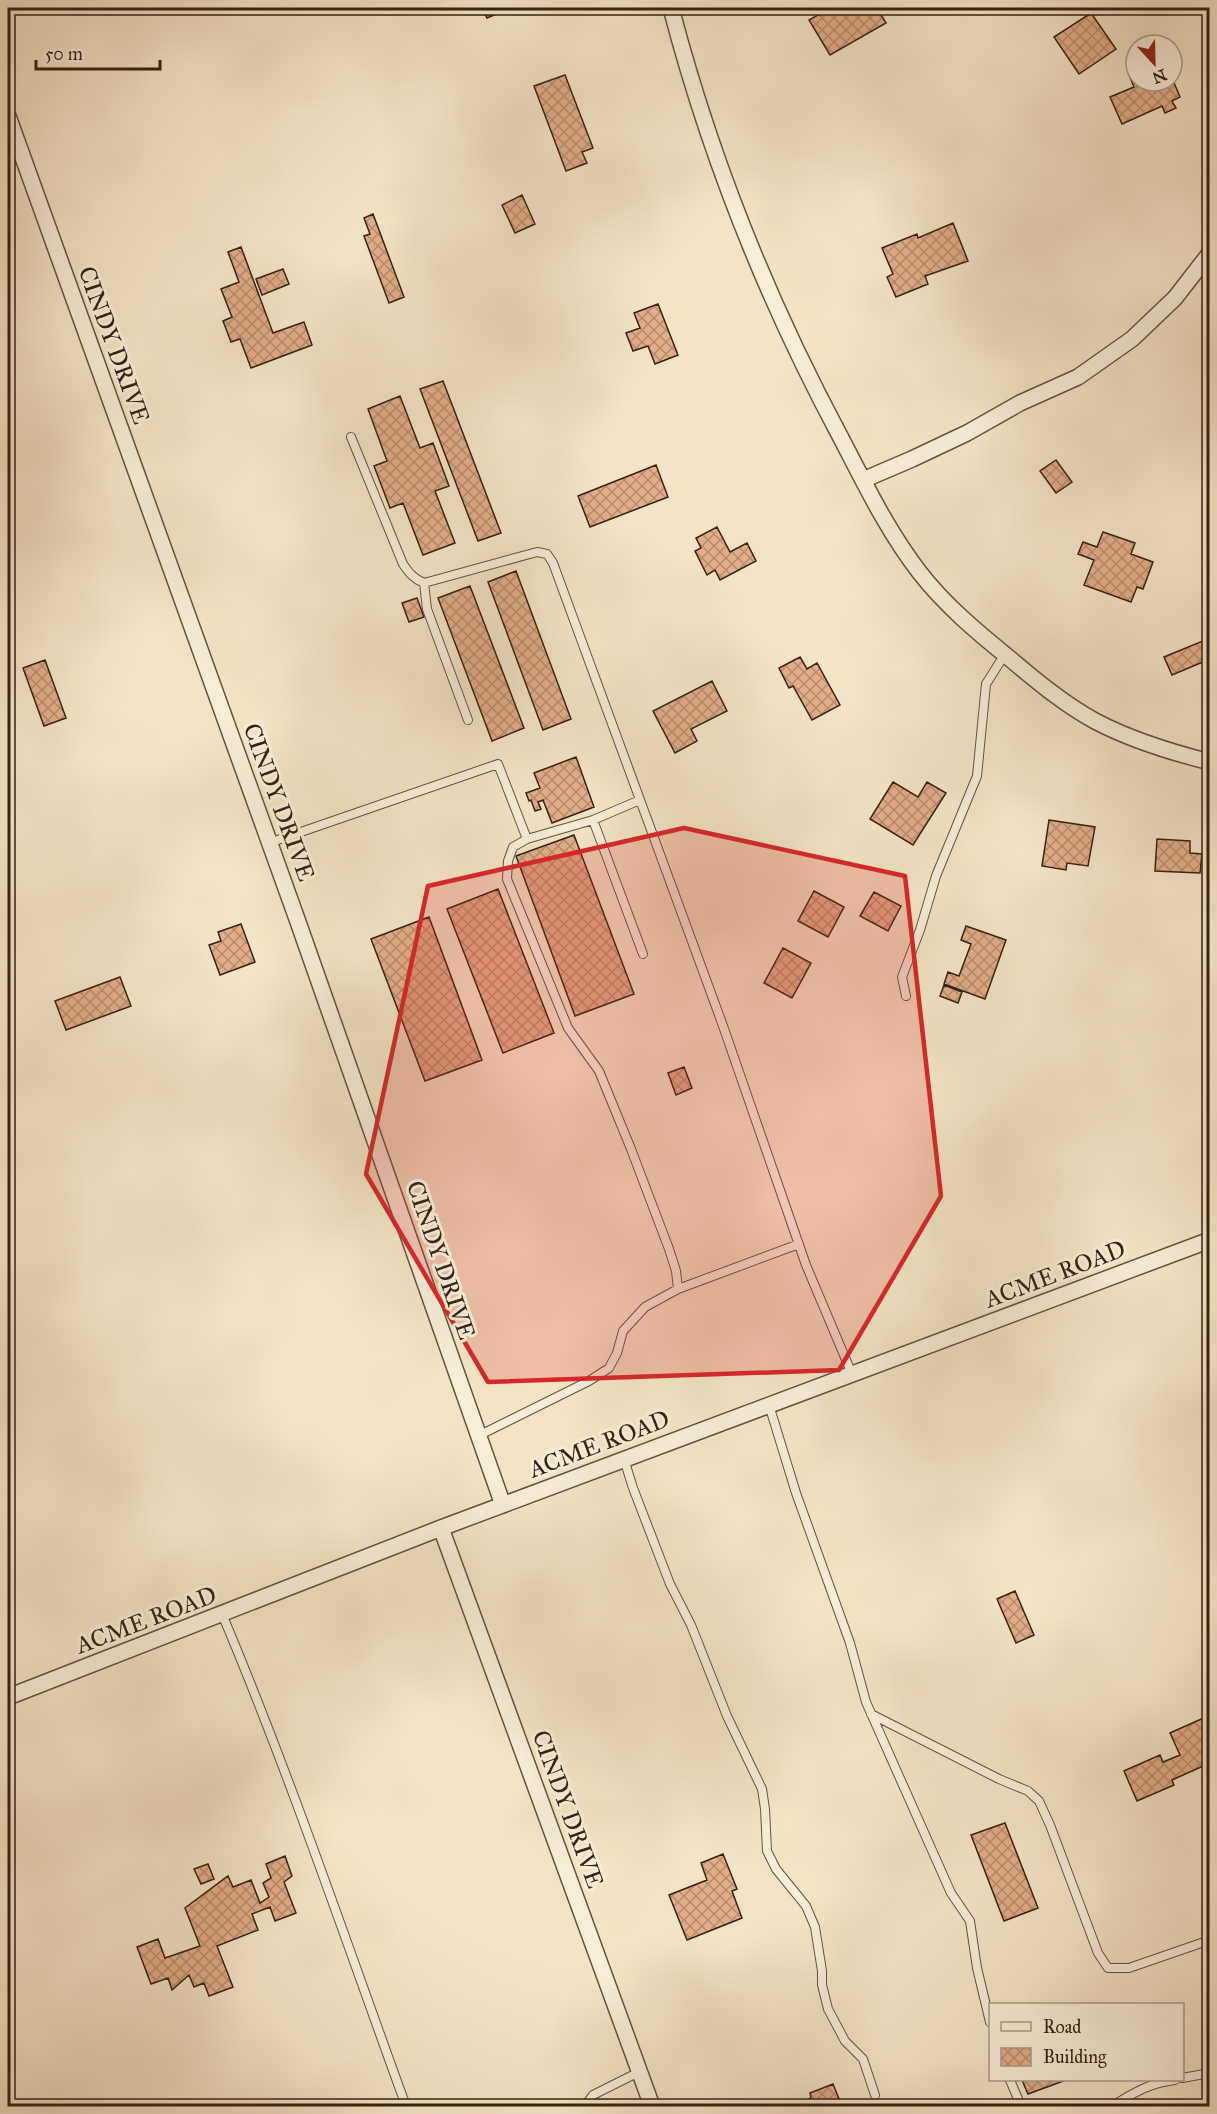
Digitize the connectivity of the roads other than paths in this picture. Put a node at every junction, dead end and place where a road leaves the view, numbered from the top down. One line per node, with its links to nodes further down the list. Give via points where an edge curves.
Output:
1 (671, 8): 6 (street, via 705,124 768,289)
2 (8, 116): 3 (street, CINDY DRIVE)
3 (14, 156): 14 (street, CINDY DRIVE)
4 (1209, 253): 6 (street, via 1175,297 1132,339 1078,377)
5 (351, 437): 7 (lane, via 403,564)
6 (862, 480): 8 (street, via 921,574)
7 (424, 583): 9 (lane, via 427,609); 11 (lane, via 537,552 548,554)
8 (1005, 654): 10 (street, via 1055,695 1095,721 1140,741); 16 (lane, via 986,684 977,776 936,876 902,977)
9 (468, 720)
10 (1209, 762)
11 (640, 800): 12 (lane); 18 (lane)
12 (593, 820): 13 (lane); 15 (lane)
13 (527, 839): 14 (lane, via 498,764); 19 (lane, via 513,847 507,879 568,1028 599,1071 632,1149 669,1249)
14 (269, 843): 22 (street, CINDY DRIVE)
15 (644, 954)
16 (906, 996)
17 (1209, 1240): 20 (street, ACME ROAD)
18 (799, 1244): 19 (lane); 20 (lane)
19 (678, 1289): 22 (lane, via 645,1307 623,1330 609,1368)
20 (852, 1374): 21 (street, ACME ROAD)
21 (769, 1405): 23 (street, ACME ROAD); 28 (lane)
22 (478, 1436): 24 (street, CINDY DRIVE)
23 (624, 1459): 24 (street, ACME ROAD); 36 (lane, via 666,1576 762,1790 767,1851 776,1869 806,1906 815,1927 828,2009 845,2041 863,2059)
24 (502, 1505): 25 (street, ACME ROAD)
25 (441, 1528): 26 (street, ACME ROAD); 31 (street, CINDY DRIVE)
26 (222, 1614): 27 (street, ACME ROAD); 37 (lane, via 278,1755)
27 (8, 1697)
28 (872, 1714): 29 (lane, via 1028,1791 1039,1801 1098,1953 1108,1968 1129,1968); 30 (lane, via 951,1893 970,1921)
29 (1209, 1940)
30 (989, 2018)
31 (639, 2072): 38 (lane, via 593,2095); 39 (street, CINDY DRIVE)
32 (1209, 2073): 33 (lane)
33 (1184, 2078)
34 (1011, 2081): 40 (lane)
35 (1162, 2081): 41 (lane)
36 (875, 2095)
37 (406, 2106)
38 (585, 2106)
39 (652, 2106)
40 (1021, 2106)
41 (1112, 2106)

